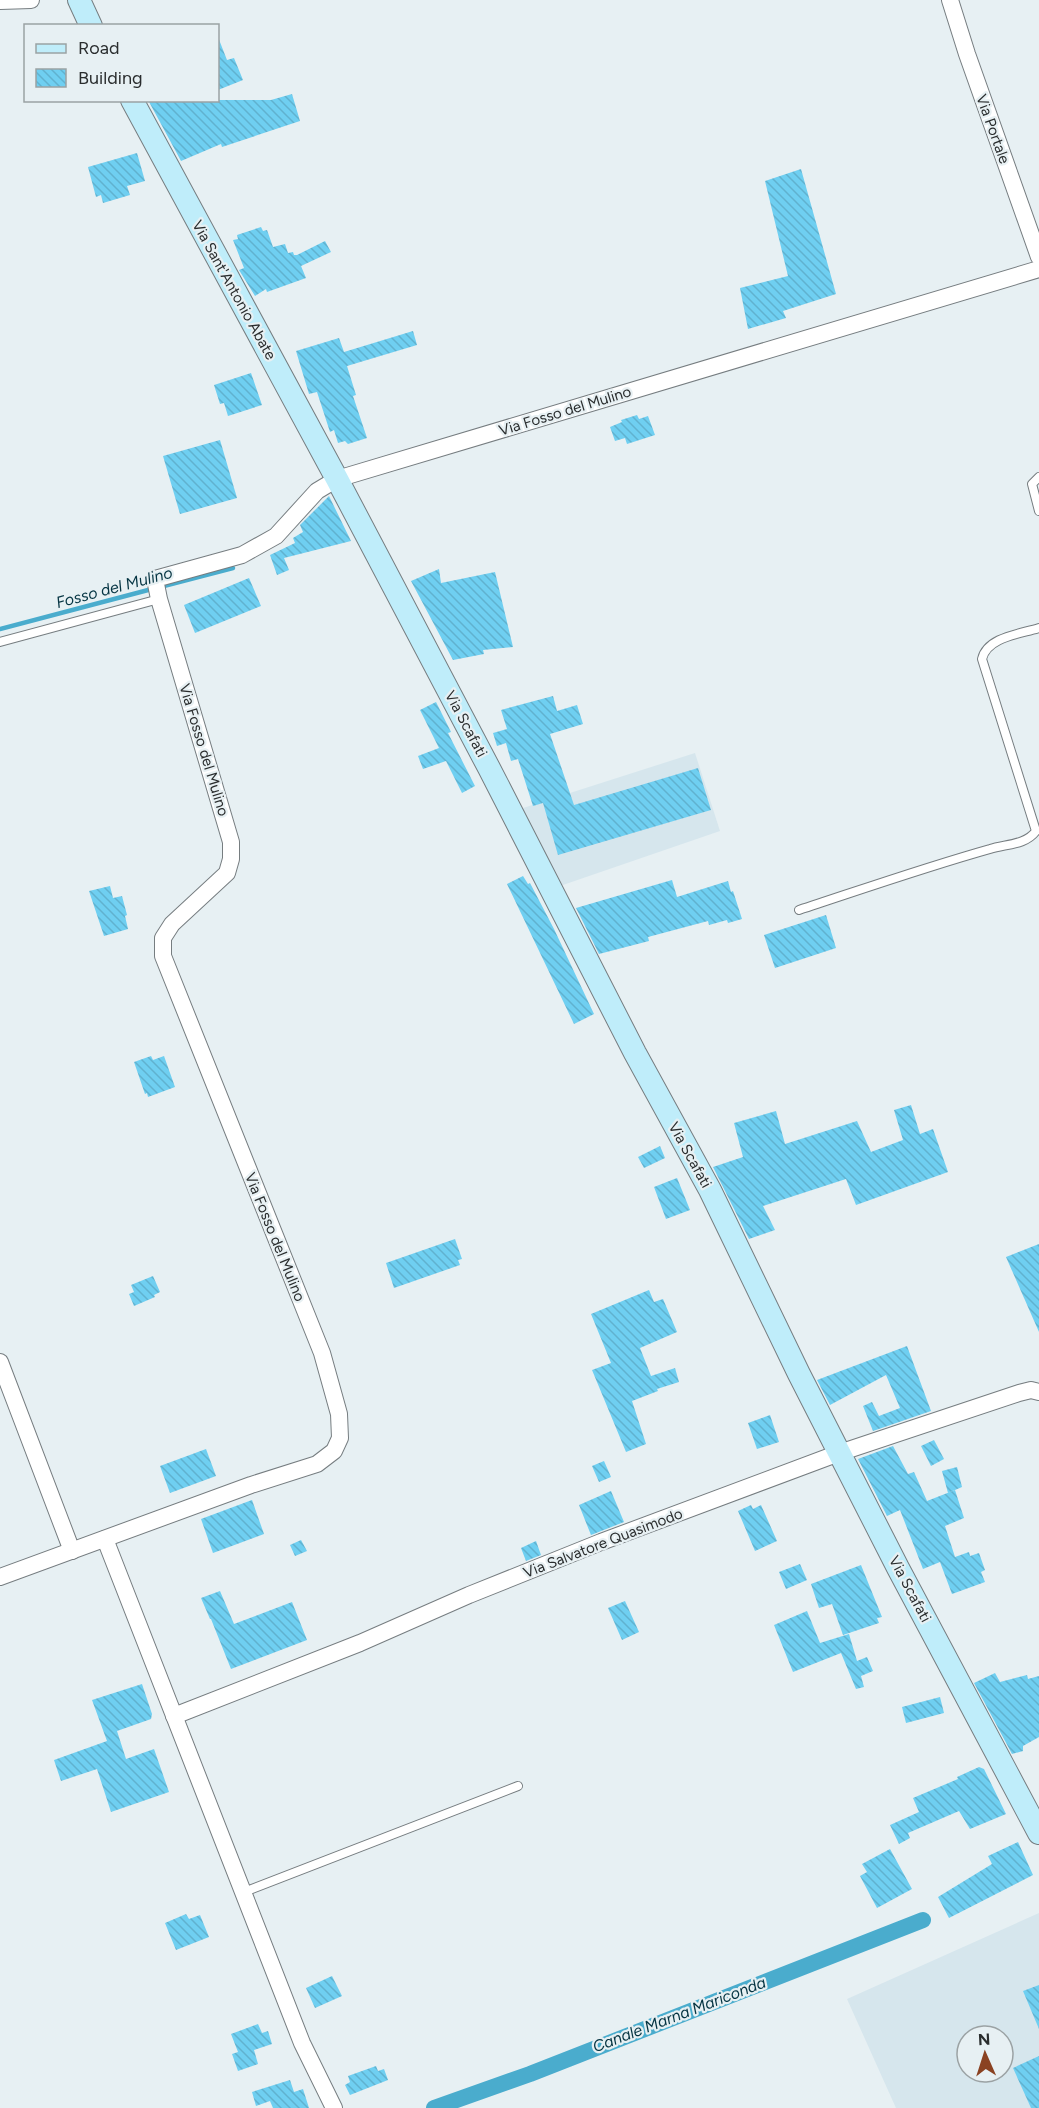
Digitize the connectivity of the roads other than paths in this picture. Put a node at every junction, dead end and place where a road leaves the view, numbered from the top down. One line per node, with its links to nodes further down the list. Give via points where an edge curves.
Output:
1 (31, 0): 4 (street)
2 (79, 0): 5 (street)
3 (950, 0): 7 (street, Via Portale)
4 (0, 1)
5 (90, 24)
6 (133, 102): 10 (street, Via Sant'Antonio Abate)
7 (1039, 257)
8 (1039, 269): 10 (street, Via Fosso del Mulino)
9 (1039, 477): 11 (lane, via 1032,484)
10 (337, 479): 12 (street, Via Fosso del Mulino, via 317,490 276,536 242,555 155,579); 19 (street, Via Scafati, via 710,1190)
11 (1039, 511)
12 (159, 599): 14 (lane); 20 (street, Via Fosso del Mulino, via 231,842 227,873 172,924 164,938 163,956 322,1353 339,1414 340,1438 334,1451 317,1464)
13 (1039, 628): 15 (lane, via 991,644 982,659)
14 (0, 642)
15 (1037, 830): 16 (lane, via 1023,842 966,855)
16 (799, 910)
17 (0, 1362): 21 (street)
18 (1039, 1392): 19 (street, Via Salvatore Quasimodo, via 1019,1393)
19 (839, 1452): 23 (street, Via Salvatore Quasimodo, via 601,1542); 25 (street, Via Scafati)
20 (105, 1539): 21 (street, Via Fosso del Mulino); 23 (street)
21 (72, 1551): 22 (street, Via Fosso del Mulino)
22 (0, 1577)
23 (174, 1716): 26 (street)
24 (518, 1786): 26 (lane)
25 (1039, 1833)
26 (244, 1892): 27 (street, via 302,2043)
27 (334, 2108)

